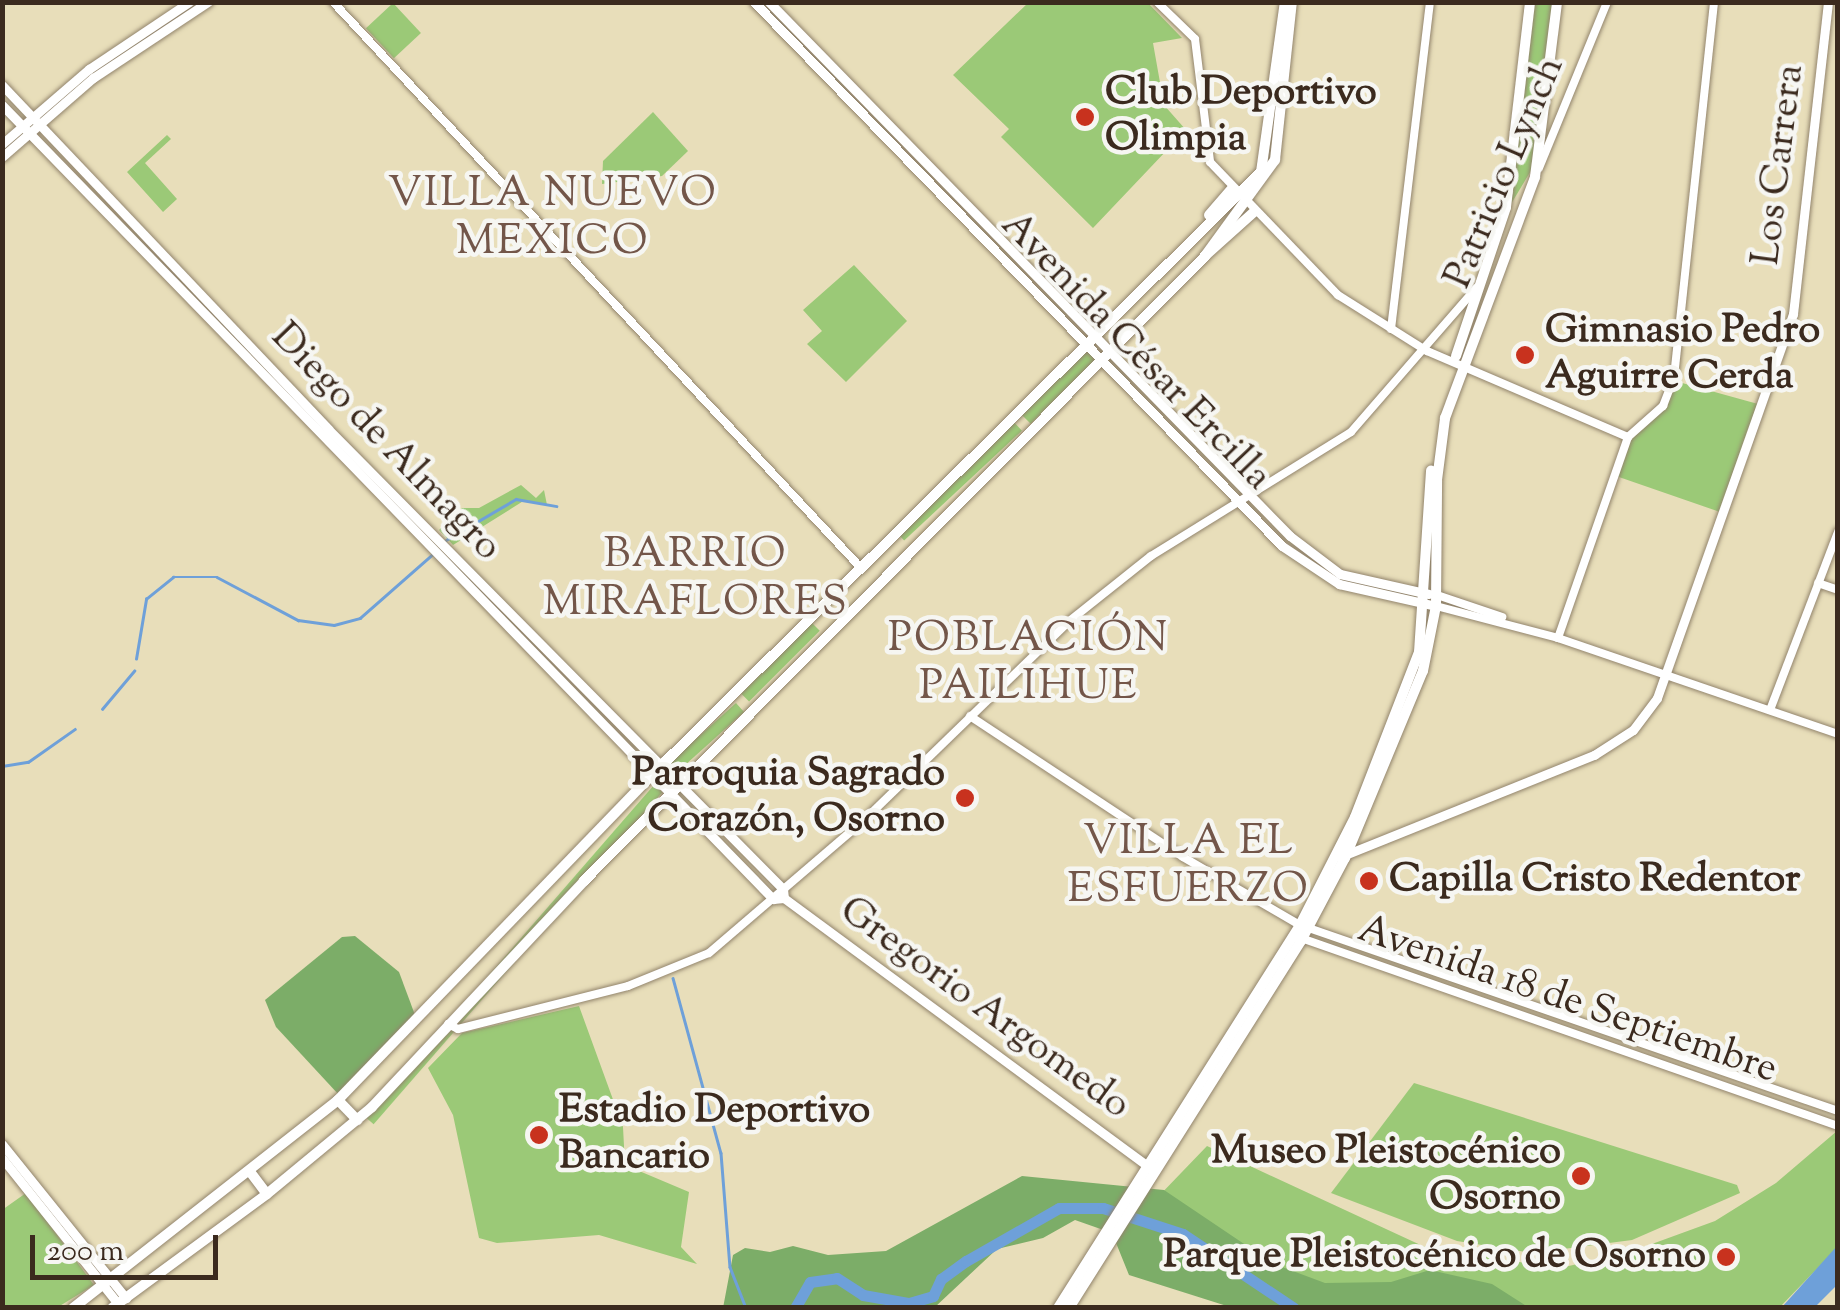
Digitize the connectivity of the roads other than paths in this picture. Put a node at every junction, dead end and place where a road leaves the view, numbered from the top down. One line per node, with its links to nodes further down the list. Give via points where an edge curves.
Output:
1 (189, 2): 16 (main road, via 106,56)
2 (208, 2): 16 (main road)
3 (332, 2): 39 (street)
4 (754, 2): 26 (main road, Avenida César Ercilla)
5 (770, 2): 26 (main road, Avenida César Ercilla)
6 (1157, 2): 21 (street, via 1195,40 1206,150)
7 (1288, 2): 21 (main road, via 1269,151)
8 (1430, 2): 25 (street)
9 (1530, 2): 22 (main road, via 1506,207)
10 (1557, 2): 20 (main road)
11 (1607, 2): 20 (street, Patricio Lynch)
12 (1714, 2): 30 (street, via 1674,377 1663,406)
13 (1828, 2): 50 (main road, Los Carrera, via 1792,314)
14 (2, 85): 16 (main road, Diego de Almagro)
15 (2, 106): 17 (main road, Diego de Almagro)
16 (35, 121): 17 (main road); 23 (main road, Diego de Almagro)
17 (25, 130): 18 (main road); 19 (main road); 24 (main road, Diego de Almagro)
18 (2, 144)
19 (2, 158)
20 (1535, 177): 29 (main road, Patricio Lynch)
21 (1242, 200): 25 (street, via 1338,295); 26 (main road, via 1196,230); 28 (main road, via 1205,256)
22 (1485, 274): 27 (street); 29 (main road)
23 (187, 281): 24 (main road); 36 (main road, Diego de Almagro)
24 (179, 290): 36 (main road, Diego de Almagro)
25 (1391, 329): 27 (street)
26 (1089, 337): 28 (main road, Avenida César Ercilla); 34 (main road)
27 (1427, 352): 29 (street); 31 (street, via 1351,432)
28 (1106, 355): 31 (main road, Avenida César Ercilla); 32 (main road, Avenida César Ercilla); 38 (main road)
29 (1455, 366): 30 (street); 47 (main road, via 1438,459)
30 (1628, 437): 49 (street)
31 (1249, 495): 32 (street); 35 (main road, Avenida César Ercilla)
32 (1240, 502): 37 (main road, Avenida César Ercilla); 52 (street, via 1151,556 1066,623)
33 (1838, 532): 42 (street)
34 (891, 536): 38 (main road); 39 (main road)
35 (1294, 540): 37 (main road); 40 (main road, Avenida César Ercilla)
36 (438, 548): 54 (main road, Diego de Almagro)
37 (1286, 550): 41 (main road, Avenida César Ercilla)
38 (909, 554): 48 (main road)
39 (860, 566): 44 (main road)
40 (1340, 574): 41 (main road); 43 (main road, Avenida César Ercilla)
41 (1331, 581): 46 (main road, Avenida César Ercilla)
42 (1818, 583): 45 (street); 51 (street)
43 (1384, 585): 46 (main road); 47 (main road, Avenida César Ercilla)
44 (839, 588): 48 (main road); 54 (main road)
45 (1838, 590)
46 (1376, 595): 47 (main road, Avenida César Ercilla)
47 (1432, 600): 49 (street, Avenida César Ercilla); 58 (main road, via 1423,671)
48 (857, 606): 55 (main road)
49 (1558, 638): 50 (street, Avenida César Ercilla)
50 (1668, 674): 51 (street, Avenida César Ercilla); 58 (main road, Los Carrera, via 1633,730 1594,755)
51 (1770, 710): 53 (street, Avenida César Ercilla)
52 (970, 716): 59 (street); 60 (street, Avenida 18 de Septiembre, via 1183,858)
53 (1838, 734)
54 (657, 771): 55 (main road, Diego de Almagro); 69 (main road)
55 (675, 789): 56 (main road, Diego de Almagro); 57 (main road, Diego de Almagro); 65 (main road)
56 (727, 833): 57 (main road); 59 (main road, Diego de Almagro)
57 (718, 842): 59 (main road, Diego de Almagro)
58 (1341, 857): 60 (main road)
59 (780, 895): 65 (street, via 678,970 458,1029); 76 (main road, Gregorio Argomedo)
60 (1304, 925): 61 (main road); 62 (street, Avenida 18 de Septiembre); 76 (main road)
61 (1301, 940): 63 (street, Avenida 18 de Septiembre); 76 (main road)
62 (1392, 955): 63 (street); 64 (street, Avenida 18 de Septiembre)
63 (1386, 970): 66 (street, Avenida 18 de Septiembre)
64 (1572, 1018): 66 (street); 67 (street, Avenida 18 de Septiembre)
65 (448, 1024): 71 (main road)
66 (1568, 1033): 68 (street, Avenida 18 de Septiembre)
67 (1730, 1074): 68 (street); 70 (street, Avenida 18 de Septiembre)
68 (1725, 1087): 72 (street, Avenida 18 de Septiembre)
69 (338, 1100): 71 (main road); 75 (main road)
70 (1838, 1113): 72 (street)
71 (358, 1120): 77 (main road)
72 (1834, 1124)
73 (2, 1144): 79 (main road)
74 (2, 1158): 79 (main road)
75 (251, 1172): 77 (main road); 79 (main road)
76 (1152, 1174): 78 (main road)
77 (268, 1194): 80 (main road)
78 (1095, 1261): 82 (main road); 83 (main road)
79 (108, 1283): 80 (main road); 81 (main road)
80 (119, 1303)
81 (73, 1308)
82 (1058, 1308)
83 (1069, 1308)

